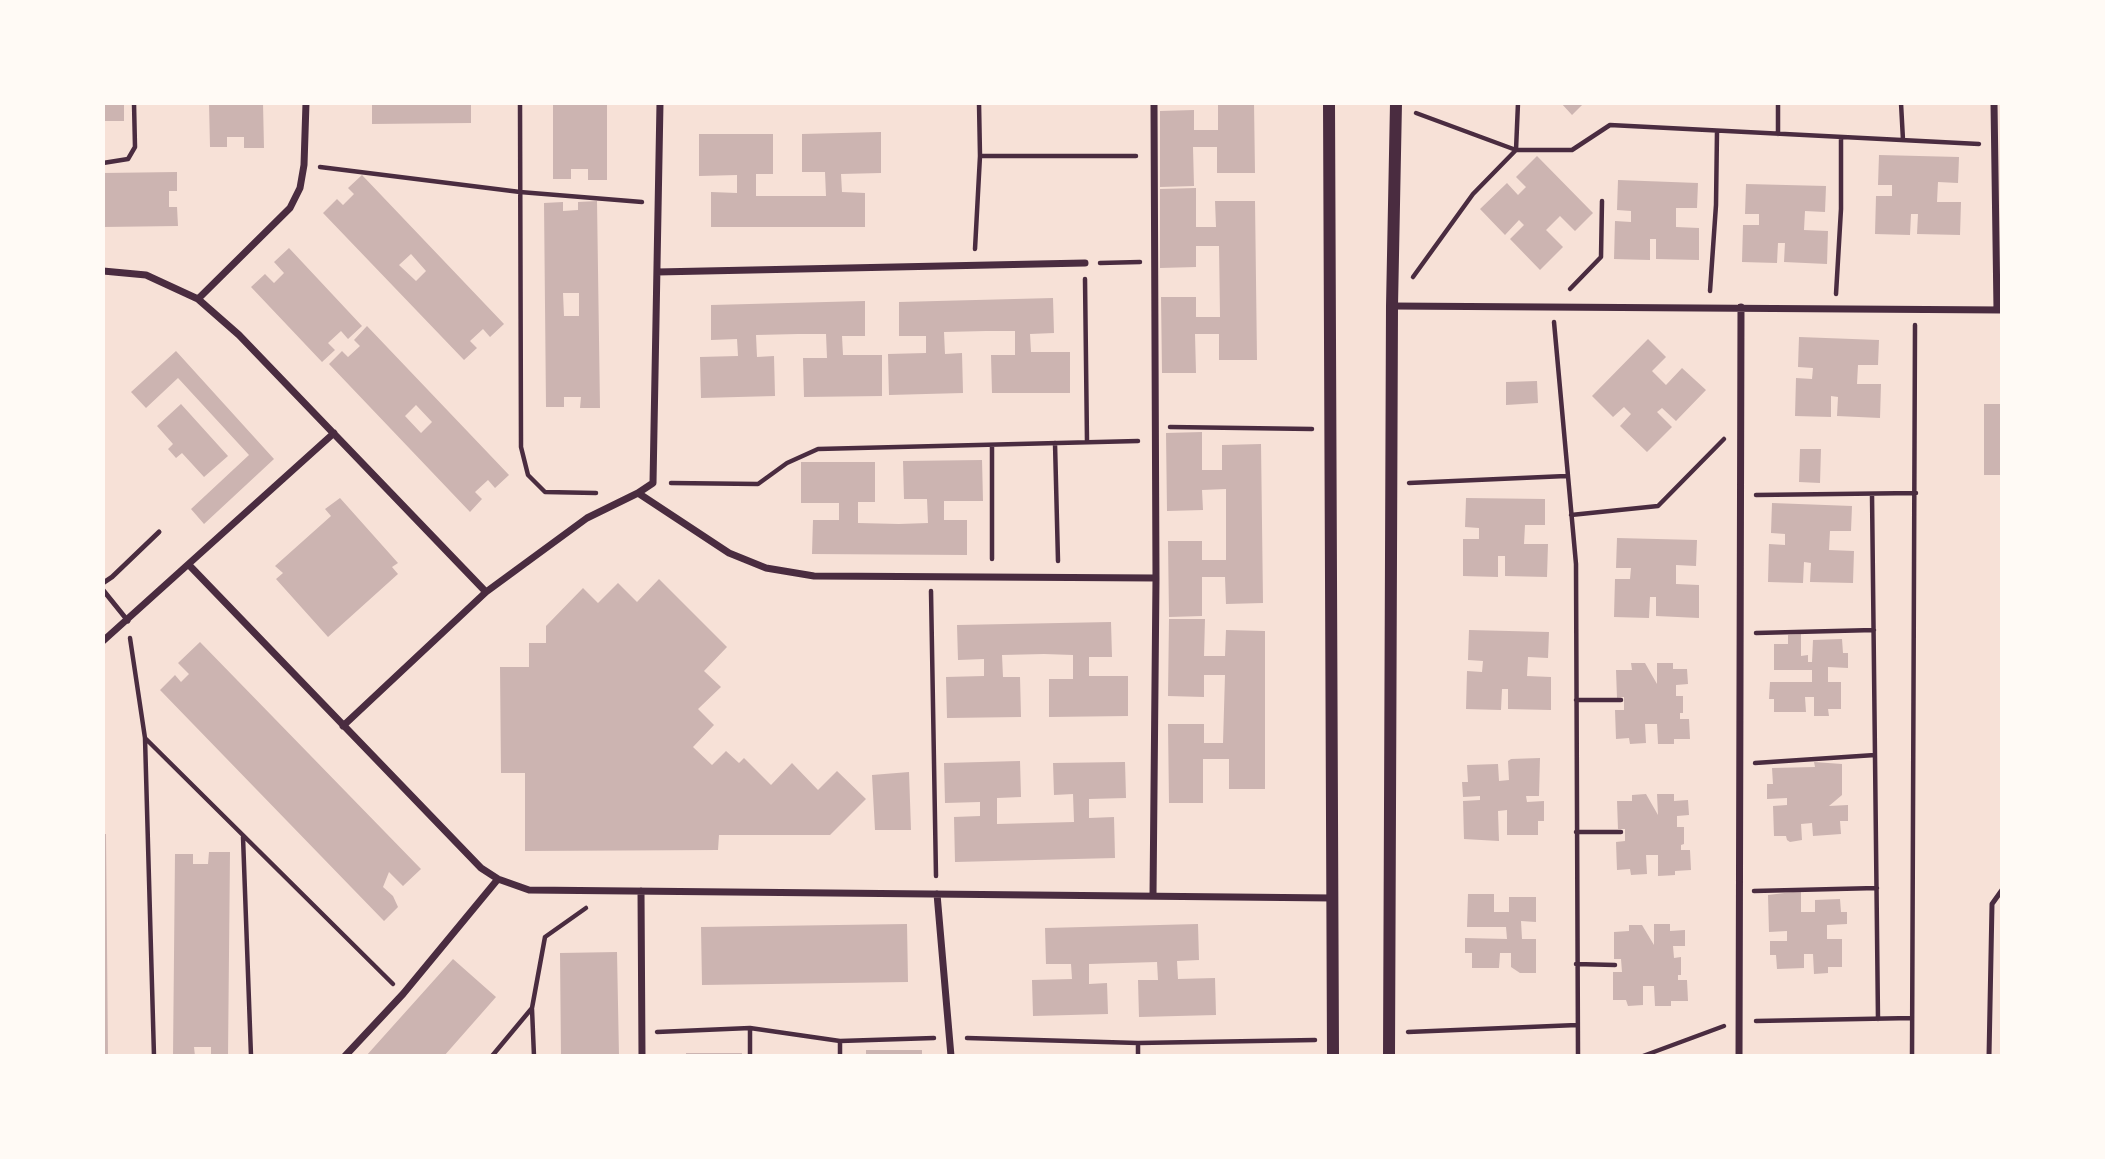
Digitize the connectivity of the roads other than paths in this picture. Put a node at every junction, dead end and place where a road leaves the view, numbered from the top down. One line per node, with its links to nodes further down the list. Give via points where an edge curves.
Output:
1 (306, 103): 10 (street, via 304,166 290,208)
2 (660, 103): 9 (street)
3 (1154, 103): 18 (street)
4 (1329, 103): 30 (street)
5 (1994, 103): 13 (street)
6 (1396, 104): 11 (street)
7 (1085, 263): 9 (street)
8 (103, 271): 10 (street, via 146,275)
9 (657, 272): 15 (street, via 653,483)
10 (198, 299): 14 (street)
11 (1392, 306): 12 (street); 35 (street)
12 (1741, 307): 13 (street); 36 (street)
13 (1999, 310)
14 (334, 433): 17 (street); 21 (street)
15 (638, 494): 18 (street, via 729,554 766,568 814,576); 21 (street, via 587,518)
16 (159, 532): 19 (lane)
17 (189, 565): 22 (street); 24 (street)
18 (1156, 578): 29 (street)
19 (103, 583)
20 (103, 590): 22 (lane)
21 (486, 592): 24 (street)
22 (128, 621): 23 (street)
23 (103, 641)
24 (343, 726): 25 (street, via 465,853)
25 (498, 879): 27 (street, via 529,890); 31 (street)
26 (2002, 890): 37 (lane, via 1992,904)
27 (641, 891): 28 (street); 32 (street)
28 (937, 894): 29 (street); 33 (street)
29 (1153, 896): 30 (street)
30 (1333, 898): 34 (street)
31 (345, 1056)
32 (642, 1056)
33 (951, 1056)
34 (1333, 1056)
35 (1390, 1056)
36 (1739, 1056)
37 (1990, 1056)

